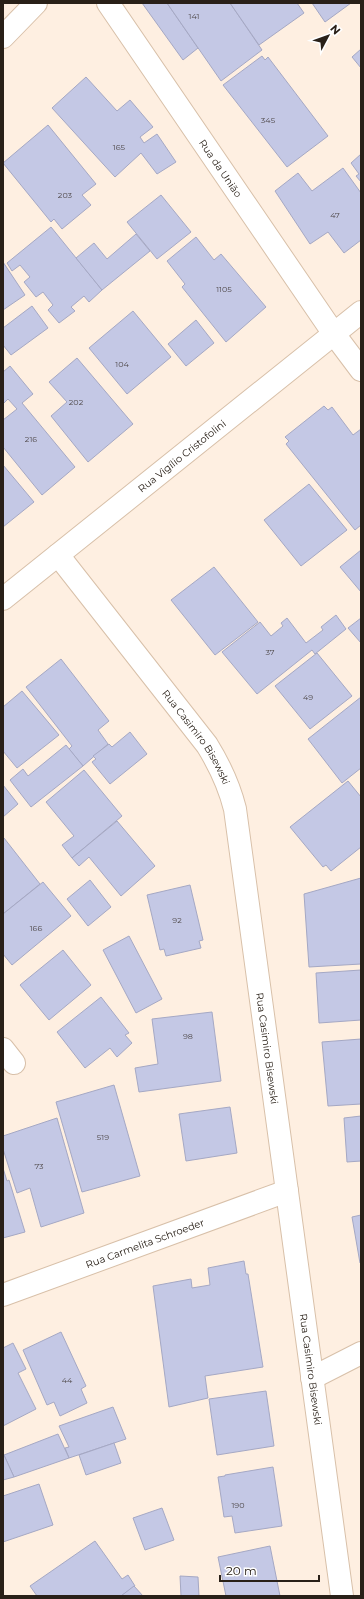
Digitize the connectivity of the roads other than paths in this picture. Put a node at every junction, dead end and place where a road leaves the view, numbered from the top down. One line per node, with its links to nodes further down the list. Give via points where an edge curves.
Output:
1 (36, 3): 3 (street)
2 (108, 3): 5 (street, Rua da União)
3 (3, 37)
4 (361, 312): 5 (street, Rua Vigílio Cristofolini)
5 (334, 334): 6 (street, Rua da União); 7 (street, Rua Vigílio Cristofolini)
6 (361, 370)
7 (58, 555): 8 (street, Rua Vigílio Cristofolini); 9 (street, Rua Casimiro Bisewski, via 207,745 229,786 235,809)
8 (3, 599)
9 (287, 1191): 10 (street, Rua Carmelita Schroeder); 12 (street, Rua Casimiro Bisewski)
10 (3, 1295)
11 (361, 1353): 12 (street)
12 (312, 1378): 13 (street, Rua Casimiro Bisewski)
13 (342, 1596)

